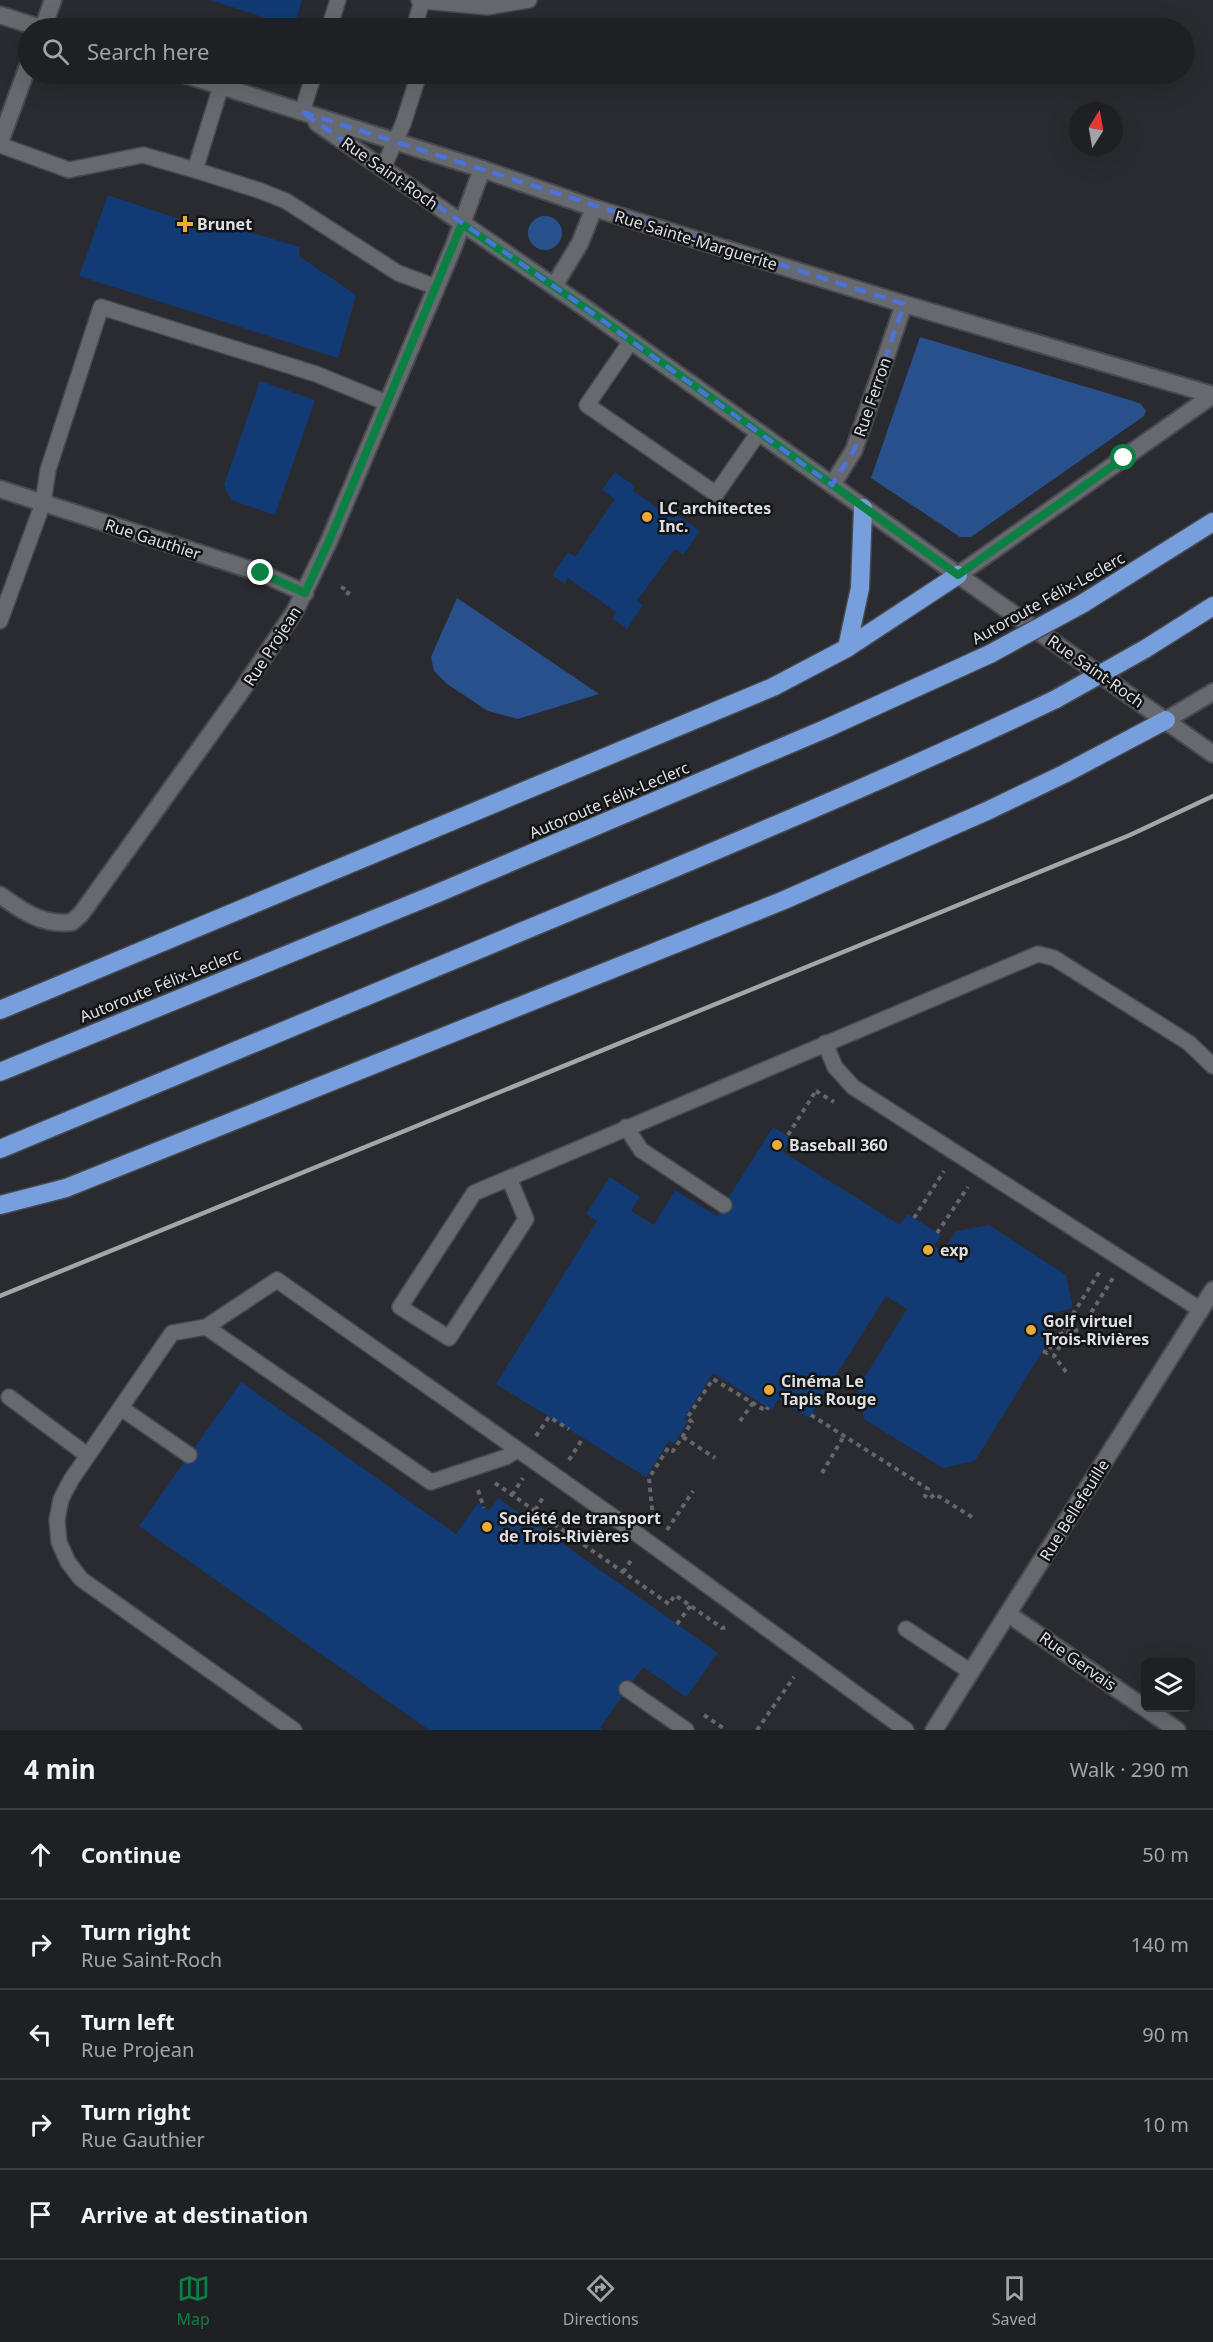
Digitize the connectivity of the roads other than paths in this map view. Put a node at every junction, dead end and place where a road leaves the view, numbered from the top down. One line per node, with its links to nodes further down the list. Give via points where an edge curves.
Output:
1 (53, 0): 6 (street)
2 (338, 0): 7 (lane)
3 (420, 0): 4 (lane, via 488,7); 8 (lane)
4 (529, 0)
5 (0, 15): 9 (street)
6 (46, 18)
7 (332, 18)
8 (416, 18)
9 (18, 21)
10 (21, 84): 17 (street)
11 (215, 84): 14 (street, Rue Sainte-Marguerite)
12 (311, 84): 15 (lane)
13 (416, 84): 16 (lane)
14 (221, 86): 15 (street, Rue Sainte-Marguerite); 20 (lane)
15 (302, 112): 16 (street, Rue Sainte-Marguerite); 18 (street, Rue Saint-Roch)
16 (396, 142): 18 (lane); 19 (street, Rue Sainte-Marguerite)
17 (0, 143): 20 (lane, via 69,170 143,155)
18 (383, 168): 22 (street, Rue Saint-Roch)
19 (482, 169): 21 (street, Rue Sainte-Marguerite); 22 (street, Rue Projean)
20 (195, 170): 24 (lane, via 286,201 398,273)
21 (594, 208): 23 (street, via 580,243); 25 (street, Rue Sainte-Marguerite)
22 (462, 224): 23 (street, Rue Saint-Roch); 24 (street, Rue Projean)
23 (554, 286): 26 (street, Rue Saint-Roch)
24 (436, 287): 28 (street, Rue Projean)
25 (904, 304): 27 (street, Rue Sainte-Marguerite); 30 (street, Rue Ferron, via 854,450)
26 (631, 341): 29 (street, Rue Saint-Roch); 29 (lane, via 588,405 716,494)
27 (1213, 395): 35 (street)
28 (387, 403): 32 (lane, via 316,374 101,307 48,470); 36 (street, Rue Projean)
29 (759, 432): 30 (street, Rue Saint-Roch)
30 (832, 485): 33 (street, Rue Saint-Roch)
31 (0, 489): 32 (street, Rue Gauthier)
32 (43, 503): 36 (street, Rue Gauthier, via 261,573); 38 (lane)
33 (863, 508): 35 (street, Rue Saint-Roch); 39 (highway, via 860,588)
34 (1213, 522): 47 (highway, Autoroute Félix-Leclerc, bridge, via 1082,604 990,654 825,729)
35 (958, 575): 39 (highway); 41 (street, Rue Saint-Roch)
36 (305, 593): 43 (street, Rue Projean, via 286,628 89,906 72,922 59,923 39,919)
37 (1213, 606): 49 (highway, bridge, via 1125,661 974,739)
38 (0, 621)
39 (847, 648): 44 (highway, via 773,687)
40 (1213, 692): 41 (street)
41 (1166, 720): 42 (street, Rue Saint-Roch); 51 (highway, via 987,811 782,901 66,1188)
42 (1213, 754)
43 (0, 895)
44 (0, 1011)
45 (825, 1043): 46 (lane, via 1042,954 1189,1043); 48 (lane); 54 (lane, via 835,1067 853,1087)
46 (1213, 1066)
47 (0, 1072)
48 (626, 1128): 50 (lane); 52 (lane, via 641,1150)
49 (0, 1149)
50 (509, 1178): 50 (lane, via 474,1193 400,1307 448,1338 526,1219)
51 (0, 1205)
52 (724, 1205)
53 (1213, 1290): 54 (street, Rue Bellefeuille)
54 (1201, 1310): 61 (street, Rue Bellefeuille)
55 (206, 1327): 57 (lane, via 172,1333); 58 (lane, via 431,1482); 58 (lane, via 277,1280)
56 (9, 1397): 59 (lane)
57 (121, 1408): 59 (lane); 60 (lane)
58 (517, 1450): 67 (lane)
59 (87, 1455): 65 (lane, via 65,1489 58,1510 59,1542 74,1572)
60 (189, 1455)
61 (1008, 1614): 63 (street, Rue Bellefeuille); 69 (street, Rue Gervais)
62 (906, 1629): 63 (lane)
63 (971, 1672): 68 (street, Rue Bellefeuille)
64 (627, 1689): 66 (lane)
65 (294, 1730)
66 (686, 1730)
67 (906, 1730)
68 (934, 1730)
69 (1177, 1730)

